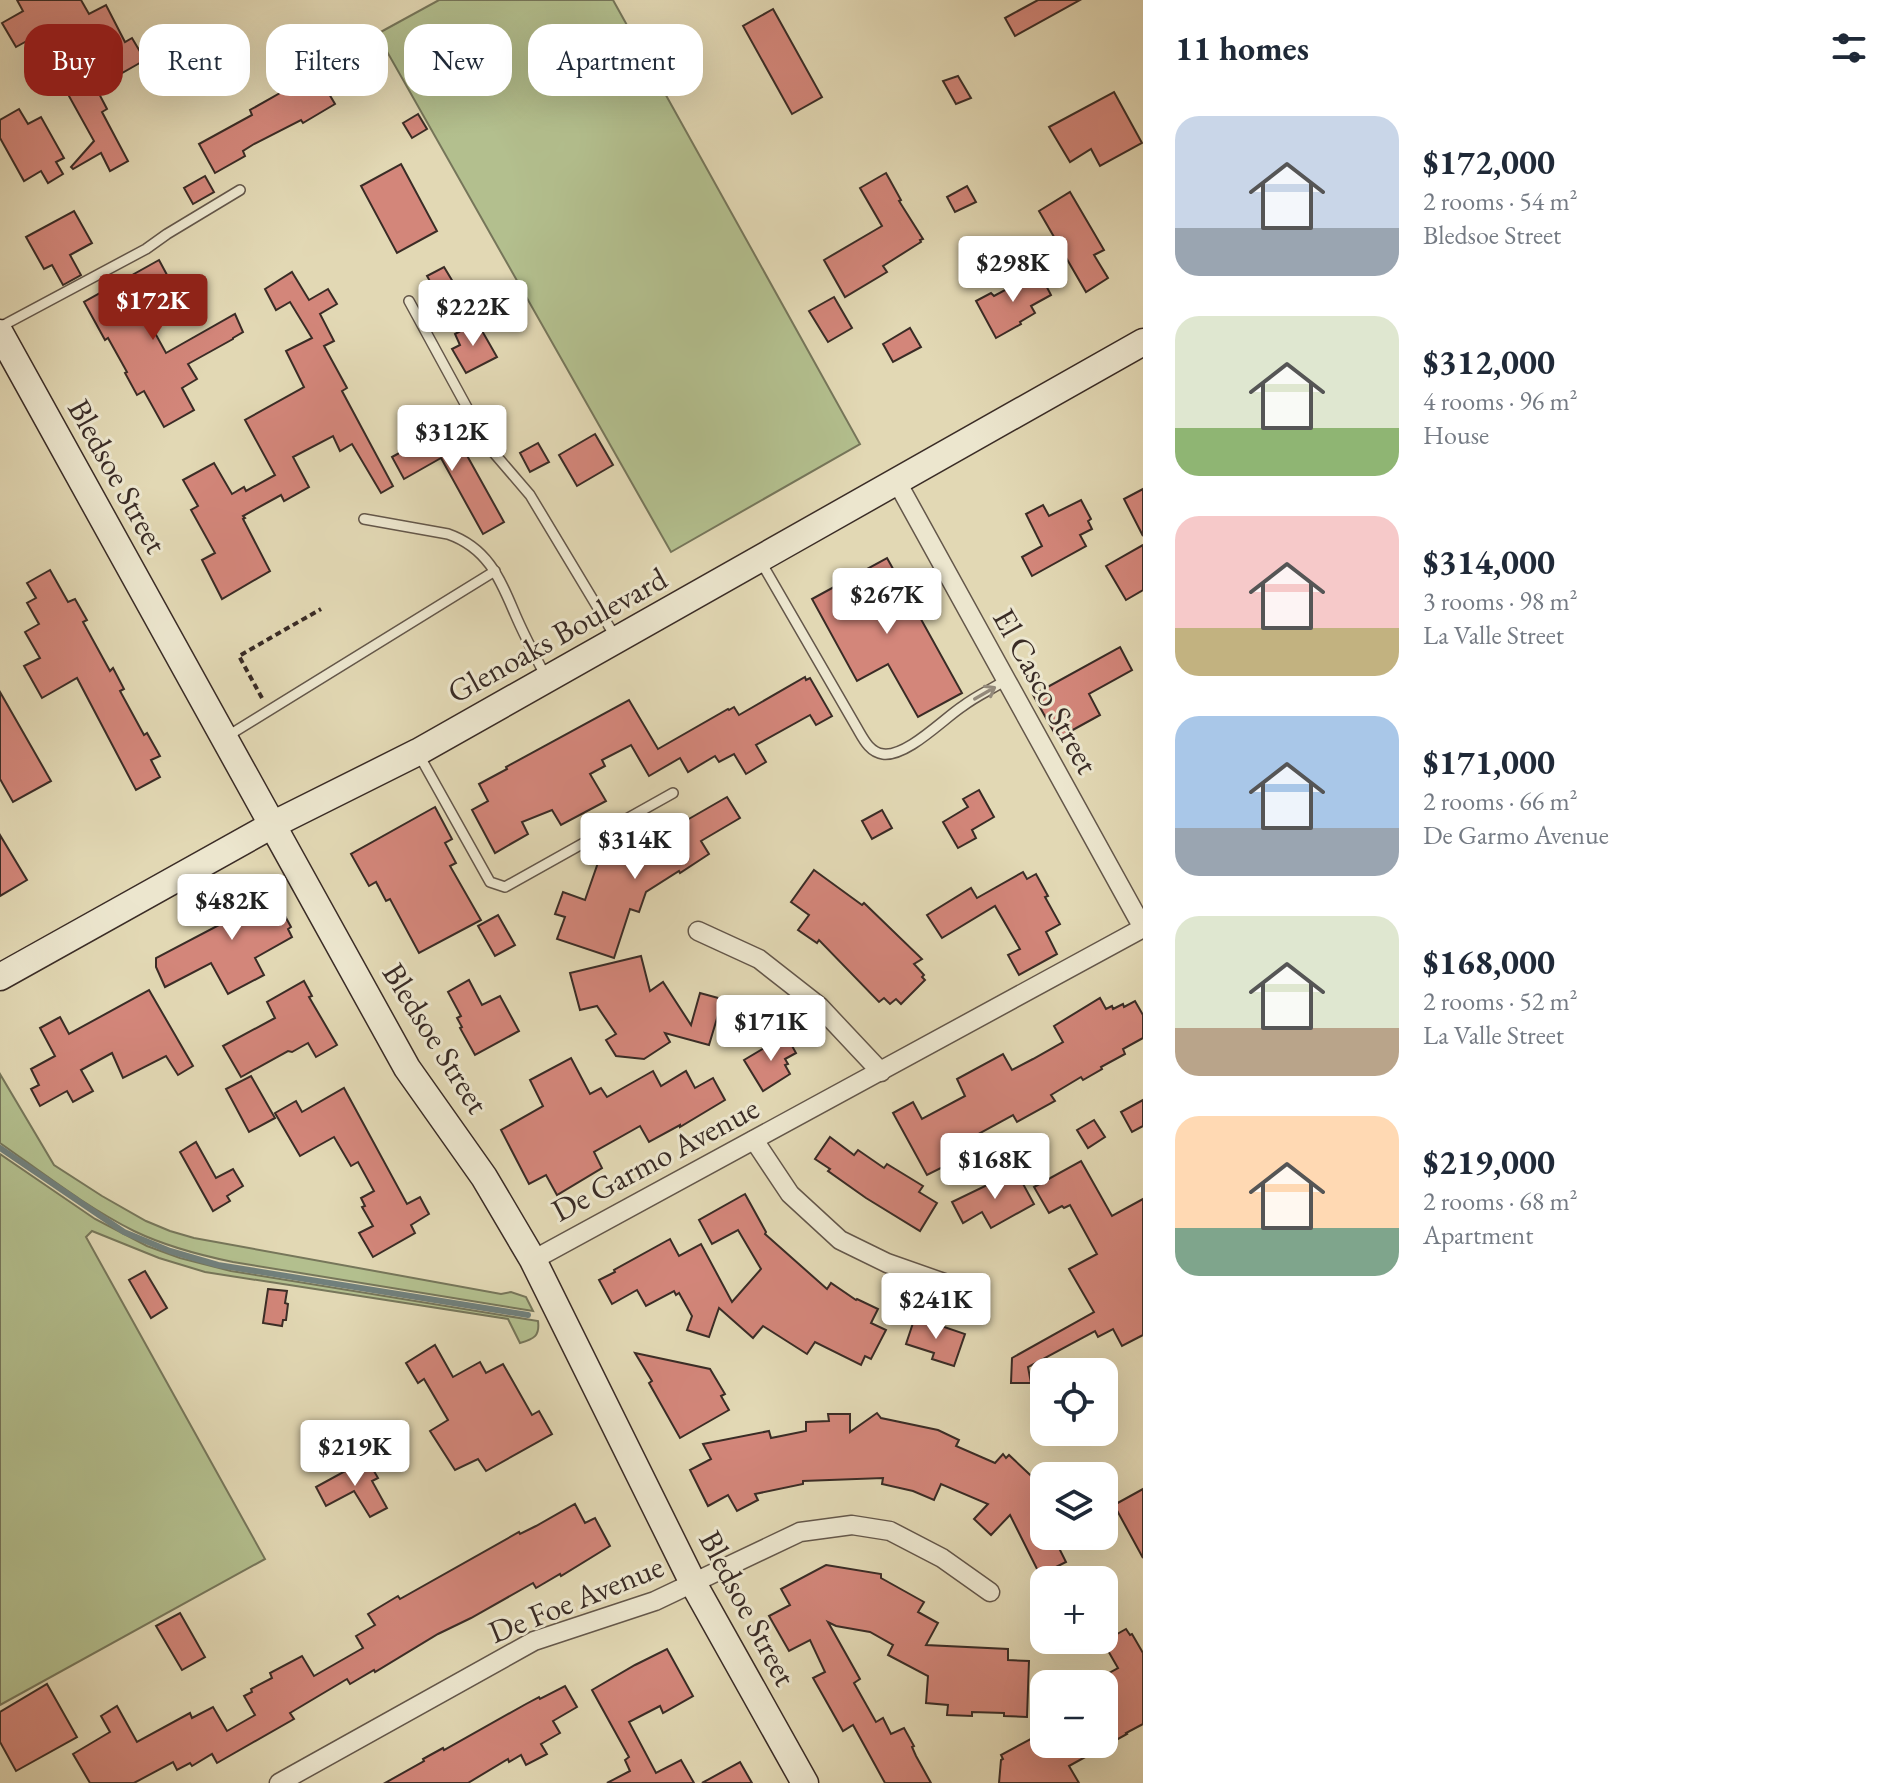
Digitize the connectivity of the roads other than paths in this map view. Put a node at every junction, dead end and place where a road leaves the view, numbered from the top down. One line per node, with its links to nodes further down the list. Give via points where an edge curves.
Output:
1 (240, 190): 3 (lane, via 146,249)
2 (409, 301): 10 (lane, via 488,446 530,495)
3 (0, 327)
4 (0, 333): 13 (street, Bledsoe Street)
5 (1143, 342): 6 (street, Glenoaks Boulevard)
6 (897, 482): 8 (street, Glenoaks Boulevard); 12 (street, El Casco Street)
7 (364, 519): 9 (lane, via 459,538)
8 (760, 559): 10 (street, Glenoaks Boulevard); 12 (lane, one-way to 12, via 857,728 881,754 901,750)
9 (495, 571): 11 (lane); 13 (lane)
10 (617, 640): 11 (street, Glenoaks Boulevard)
11 (547, 679): 14 (street, Glenoaks Boulevard)
12 (1006, 680): 17 (street, El Casco Street)
13 (224, 738): 16 (street, Bledsoe Street)
14 (418, 752): 15 (lane, via 490,882 505,887); 16 (street, Glenoaks Boulevard)
15 (673, 793)
16 (274, 824): 19 (street, Glenoaks Boulevard); 22 (street, Bledsoe Street, via 407,1068 484,1177)
17 (1143, 928): 20 (street, De Garmo Avenue)
18 (698, 931): 20 (street, via 759,959 819,1006)
19 (0, 977)
20 (881, 1072): 21 (street, De Garmo Avenue)
21 (754, 1140): 22 (street, De Garmo Avenue); 23 (street, via 790,1194 840,1240)
22 (533, 1260): 24 (street, Bledsoe Street)
23 (944, 1283)
24 (693, 1583): 25 (street, De Foe Avenue, via 800,1532 852,1525 890,1531 942,1558); 26 (street, De Foe Avenue, via 534,1641); 27 (street, Bledsoe Street)
25 (990, 1592)
26 (279, 1783)
27 (805, 1783)

